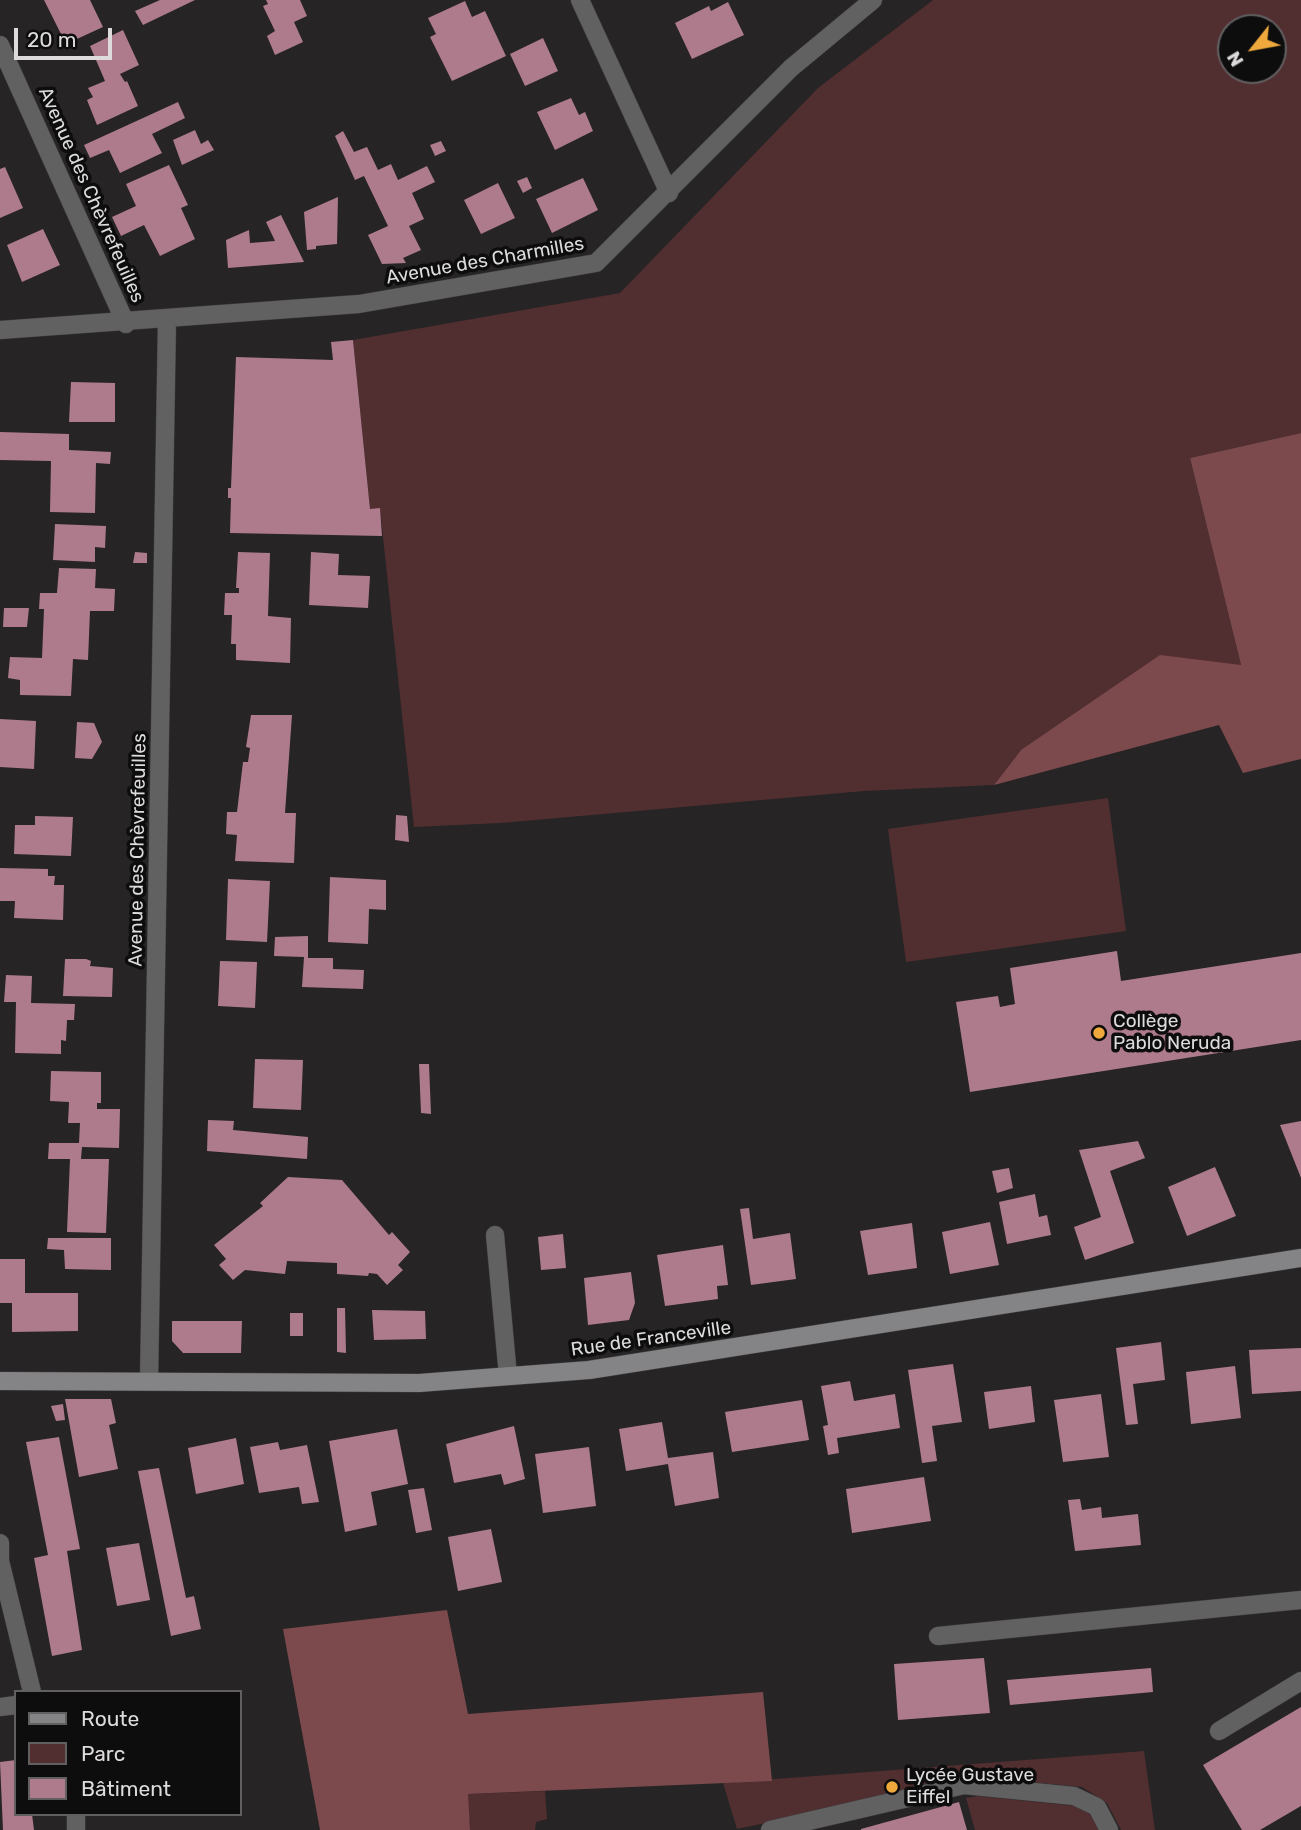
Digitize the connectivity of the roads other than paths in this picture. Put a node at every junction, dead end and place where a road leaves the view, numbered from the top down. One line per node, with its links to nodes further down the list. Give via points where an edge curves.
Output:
1 (580, 0): 4 (street)
2 (873, 0): 4 (street, Avenue des Charmilles, via 791,68)
3 (0, 46): 6 (street, Avenue des Chèvrefeuilles)
4 (669, 193): 5 (street, Avenue des Charmilles, via 596,263 359,304)
5 (167, 320): 6 (street, Avenue des Charmilles); 12 (street, Avenue des Chèvrefeuilles)
6 (126, 324): 7 (street, Avenue des Charmilles)
7 (0, 330)
8 (495, 1235): 10 (street)
9 (1301, 1258): 10 (street, Rue de Franceville, via 589,1370)
10 (508, 1376): 12 (street, Rue de Franceville, via 419,1383)
11 (0, 1381): 12 (street, Rue de Franceville)
12 (149, 1381)
13 (0, 1543): 17 (street, via 0,1561)
14 (1301, 1600): 15 (street)
15 (938, 1636)
16 (1301, 1681): 18 (street)
17 (32, 1690)
18 (1219, 1731)
19 (770, 1830): 20 (street, via 964,1785 1073,1796 1097,1807)
20 (1109, 1830)

